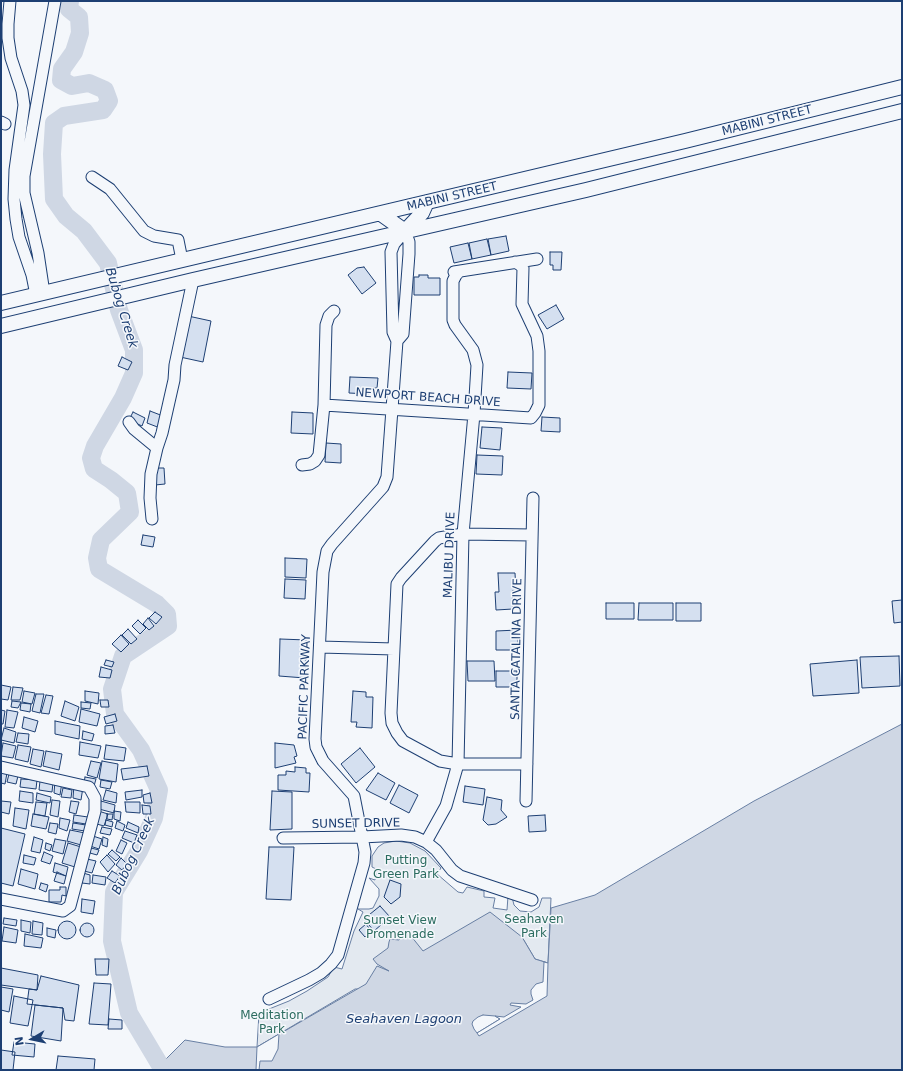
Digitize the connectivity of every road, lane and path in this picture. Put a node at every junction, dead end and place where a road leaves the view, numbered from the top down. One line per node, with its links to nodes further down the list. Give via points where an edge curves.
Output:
1 (10, 1): 15 (street, via 8,38 24,105 15,170 14,199 19,237)
2 (55, 1): 15 (street, via 24,176 24,193 38,253)
3 (902, 87): 6 (main road, MABINI STREET)
4 (902, 111): 8 (main road, MABINI STREET, via 586,190)
5 (92, 177): 10 (street, via 110,189 144,231 154,236 178,240)
6 (427, 202): 7 (main road, MABINI STREET); 8 (main road, via 422,214)
7 (381, 214): 8 (main road); 10 (main road, MABINI STREET)
8 (405, 231): 12 (street, PACIFIC PARKWAY, via 391,252); 13 (street, PACIFIC PARKWAY, via 409,242); 14 (main road, MABINI STREET)
9 (537, 259): 11 (street)
10 (182, 260): 15 (main road, MABINI STREET)
11 (515, 262): 22 (street, MALIBU DRIVE, via 455,272 453,320 476,357); 22 (street, NEWPORT BEACH DRIVE, via 523,268 522,304 537,336 539,405 531,418)
12 (392, 275): 13 (street); 19 (street, PACIFIC PARKWAY, via 393,332)
13 (407, 276): 19 (street, PACIFIC PARKWAY, via 403,334)
14 (193, 280): 18 (main road, MABINI STREET); 24 (street, via 174,380)
15 (40, 294): 16 (main road, MABINI STREET)
16 (1, 303)
17 (334, 311): 20 (street, via 326,325)
18 (1, 326)
19 (398, 341): 21 (street, PACIFIC PARKWAY)
20 (324, 404): 21 (street, NEWPORT BEACH DRIVE); 25 (street, via 320,455 310,464)
21 (393, 409): 22 (street, NEWPORT BEACH DRIVE); 30 (street, PACIFIC PARKWAY, via 386,482 327,551 323,572)
22 (474, 414): 28 (street, MALIBU DRIVE)
23 (129, 422): 24 (street)
24 (157, 448): 27 (street, via 151,474)
25 (302, 465)
26 (533, 498): 29 (street, SANTA CATALINA DRIVE)
27 (152, 520)
28 (463, 534): 29 (street); 31 (street, via 435,541 397,584); 32 (street, MALIBU DRIVE)
29 (532, 535): 33 (street, SANTA CATALINA DRIVE)
30 (320, 647): 31 (street); 36 (street, PACIFIC PARKWAY, via 316,747 323,761 354,796)
31 (394, 649): 32 (street, via 391,713 397,733 403,741 440,761)
32 (458, 764): 33 (street); 38 (street, MALIBU DRIVE, via 446,806)
33 (527, 764): 35 (street, SANTA CATALINA DRIVE)
34 (1, 767): 39 (street, via 89,787 95,798 95,811 70,906 63,911)
35 (526, 801)
36 (362, 837): 37 (street, SUNSET DRIVE); 38 (street, SUNSET DRIVE, via 401,835); 41 (street, PACIFIC PARKWAY, via 364,863 338,955 321,973)
37 (282, 838)
38 (426, 842): 40 (street, SUNSET DRIVE, via 460,876)
39 (1, 899)
40 (532, 900)
41 (269, 999)

